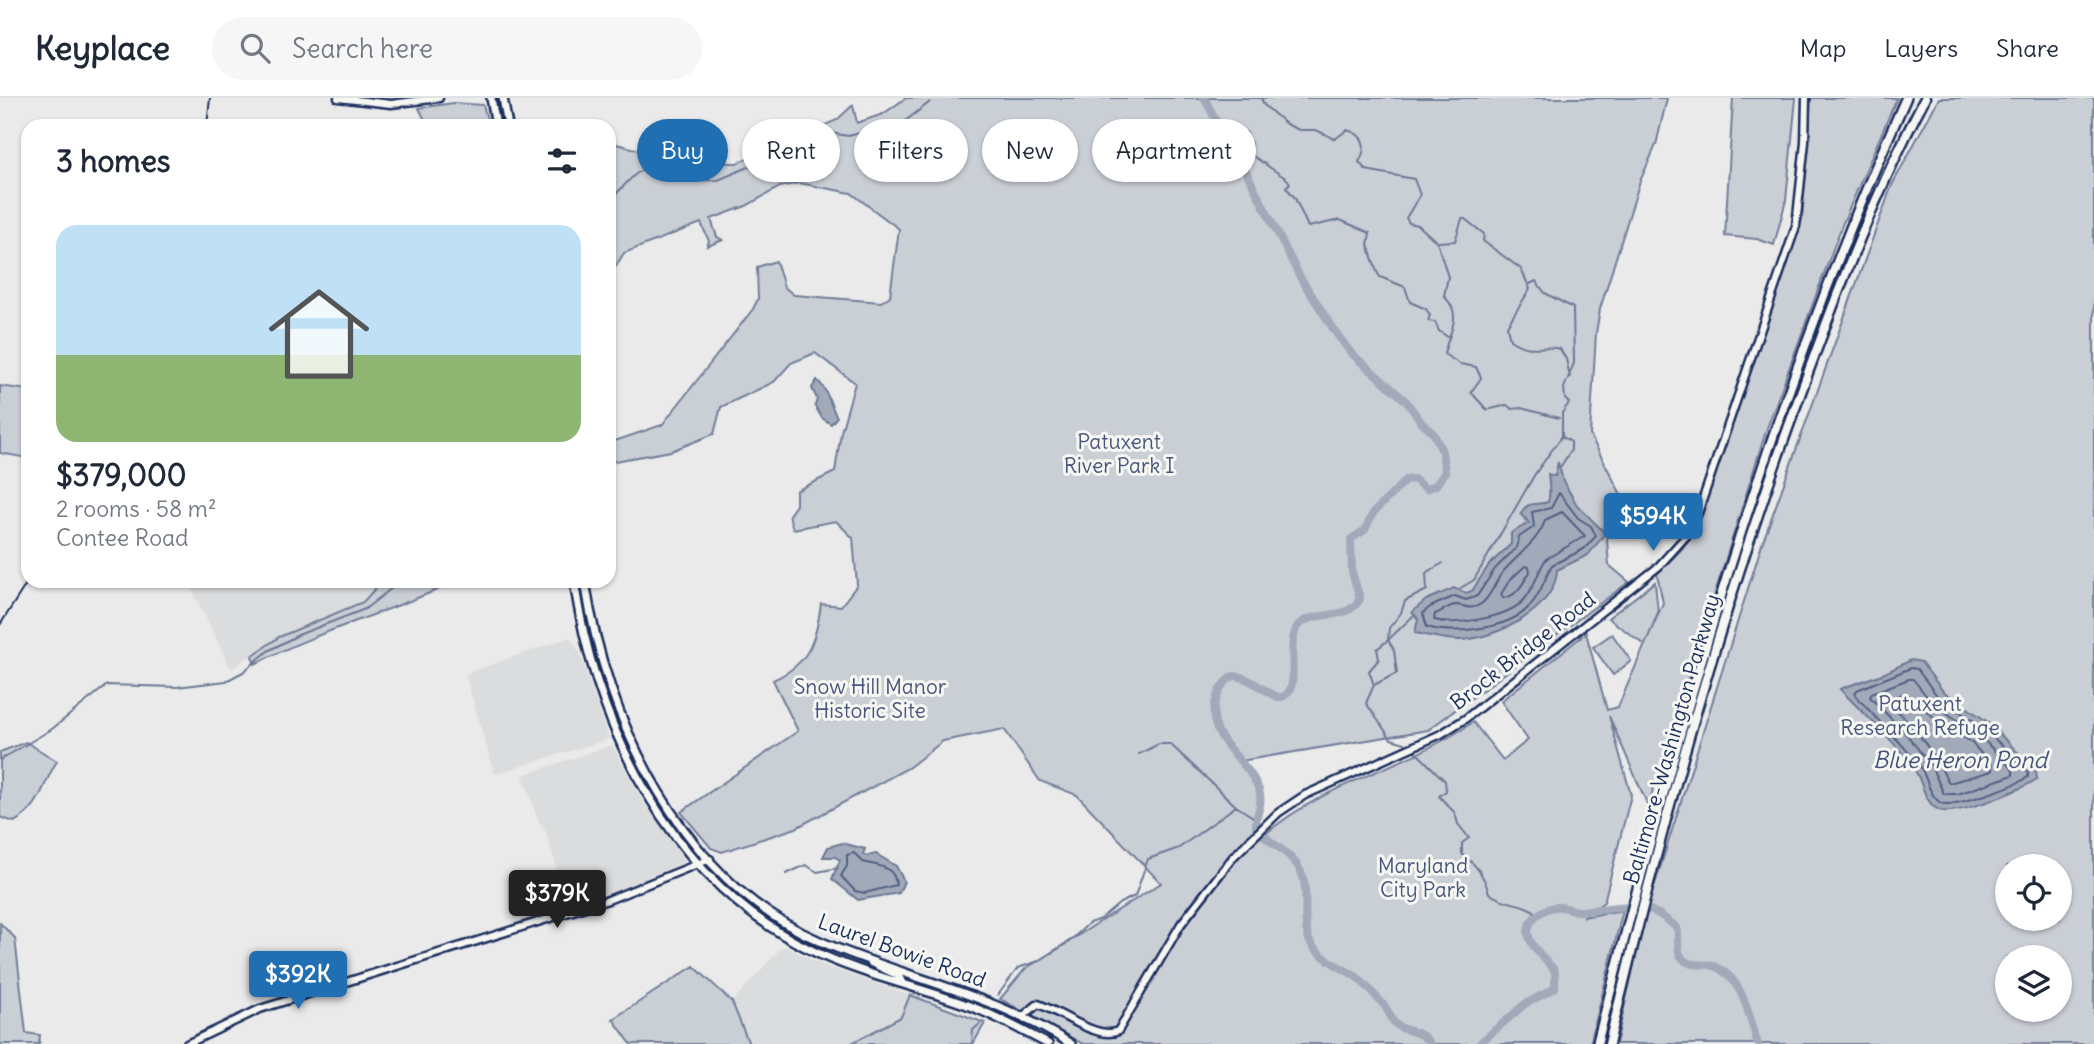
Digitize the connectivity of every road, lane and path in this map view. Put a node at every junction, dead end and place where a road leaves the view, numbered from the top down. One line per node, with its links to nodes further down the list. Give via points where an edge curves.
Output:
1 (338, 98): 2 (street, via 391,104)
2 (439, 98)
3 (491, 98): 8 (main road)
4 (503, 98): 9 (main road)
5 (1806, 98): 16 (street, Brock Bridge Road, via 1796,226 1687,535 1650,574 1465,719 1305,795 1263,827 1175,932 1115,1034 1038,1004)
6 (1906, 98): 20 (highway, Baltimore-Washington Parkway, via 1844,244 1767,452 1708,632)
7 (1925, 98): 21 (highway, Baltimore-Washington Parkway, via 1856,247 1778,454 1715,648)
8 (495, 119)
9 (507, 119)
10 (575, 588): 13 (main road, Laurel Bowie Road, via 587,650 618,742 652,803)
11 (586, 588): 12 (main road, Laurel Bowie Road, via 602,665 635,750 671,810)
12 (710, 859): 13 (street); 14 (main road, Laurel Bowie Road, via 778,919 820,942)
13 (699, 863): 15 (main road, Laurel Bowie Road, via 741,905 785,937); 17 (street, via 608,900 260,1009)
14 (867, 959): 15 (main road, via 898,975); 16 (main road, Laurel Bowie Road)
15 (903, 983): 18 (main road, Laurel Bowie Road, via 977,1009)
16 (1022, 1017): 19 (main road, Laurel Bowie Road)
17 (187, 1044)
18 (1048, 1044)
19 (1071, 1044)
20 (1597, 1044)
21 (1609, 1044)

